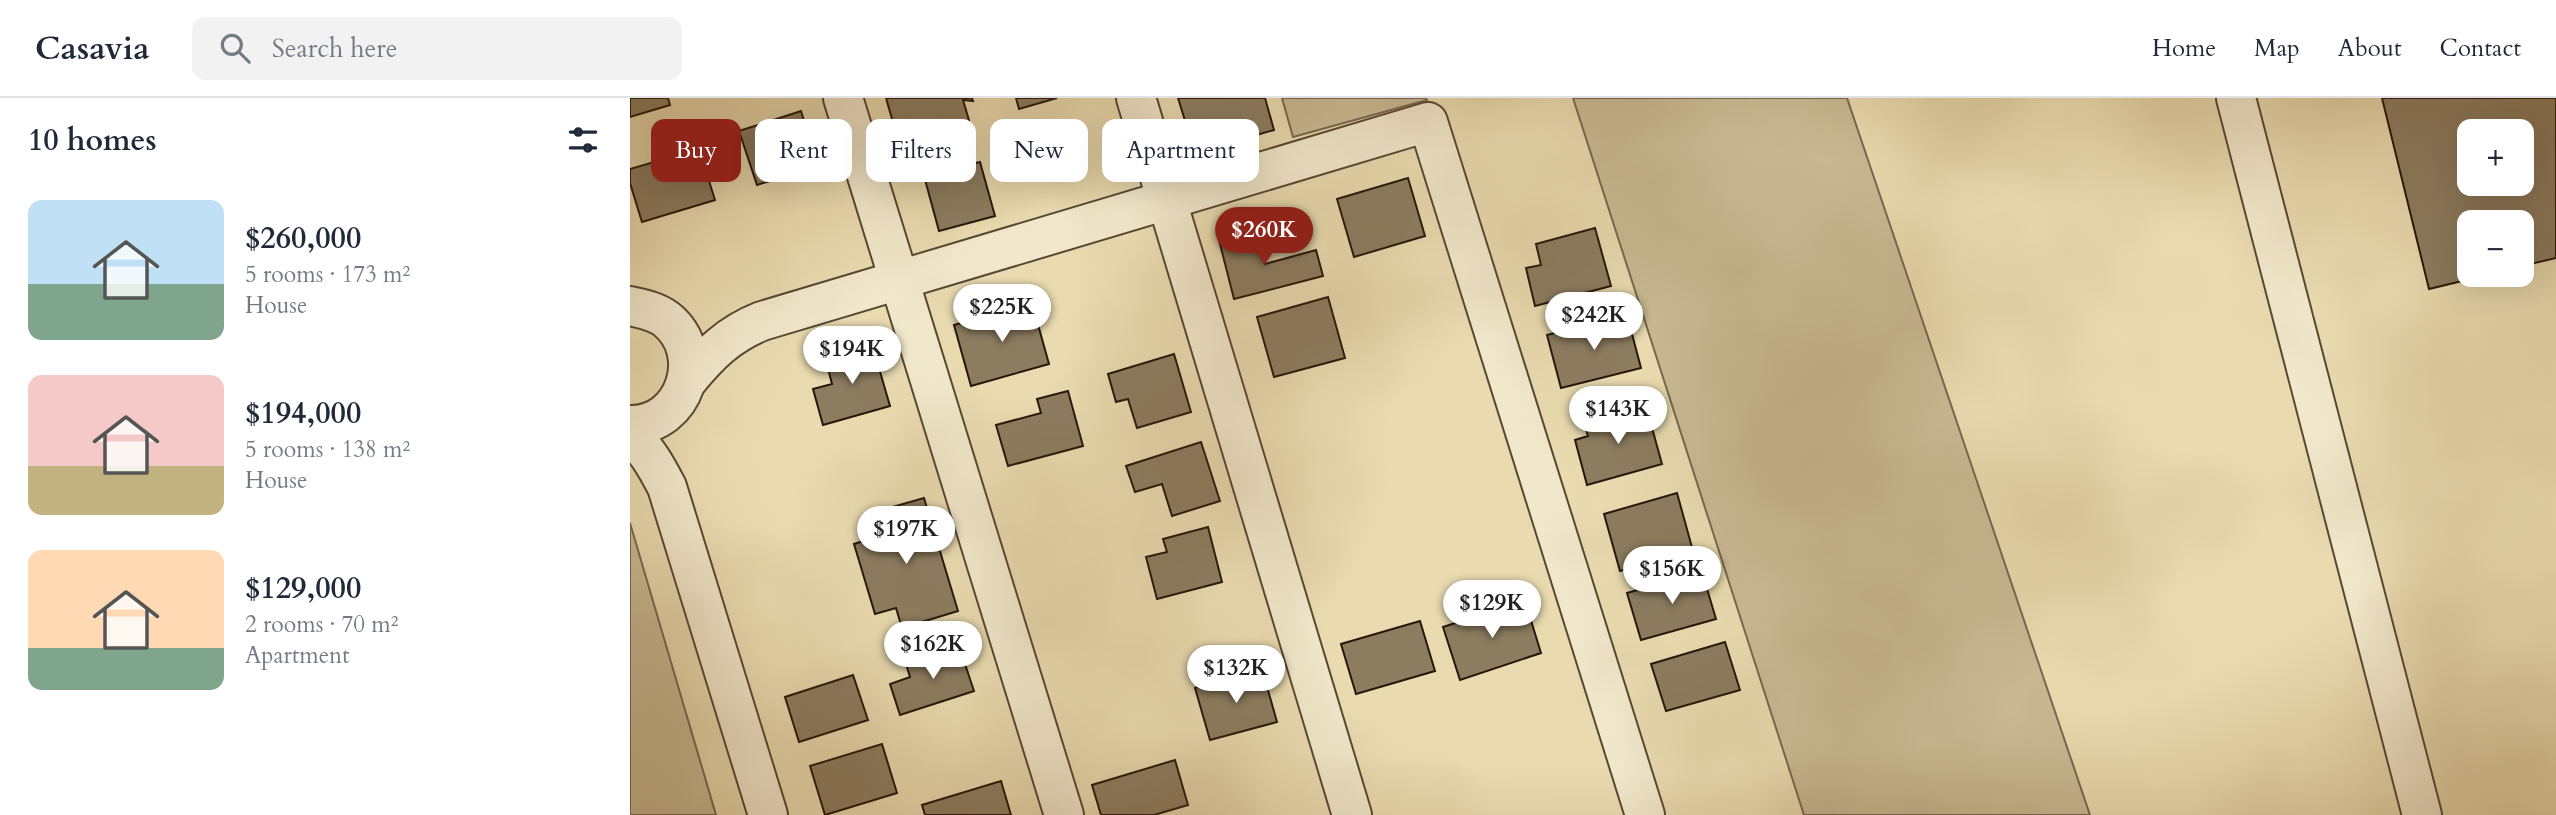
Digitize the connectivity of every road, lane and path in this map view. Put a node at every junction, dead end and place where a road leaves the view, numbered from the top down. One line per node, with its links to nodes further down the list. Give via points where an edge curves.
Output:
1 (844, 98): 5 (street)
2 (1136, 98): 4 (street)
3 (2236, 98): 16 (street)
4 (1166, 200): 5 (street); 14 (street); 15 (street, via 1428,122)
5 (899, 280): 7 (street); 13 (street)
6 (644, 308): 7 (street, via 694,324); 8 (street, via 679,333 687,351 689,370)
7 (762, 321): 8 (street, via 718,346)
8 (680, 395): 9 (street, via 657,420); 11 (street, via 667,438)
9 (630, 425)
10 (630, 435): 11 (street)
11 (667, 487): 12 (street)
12 (768, 815)
13 (1064, 815)
14 (1352, 815)
15 (1645, 815)
16 (2422, 815)

